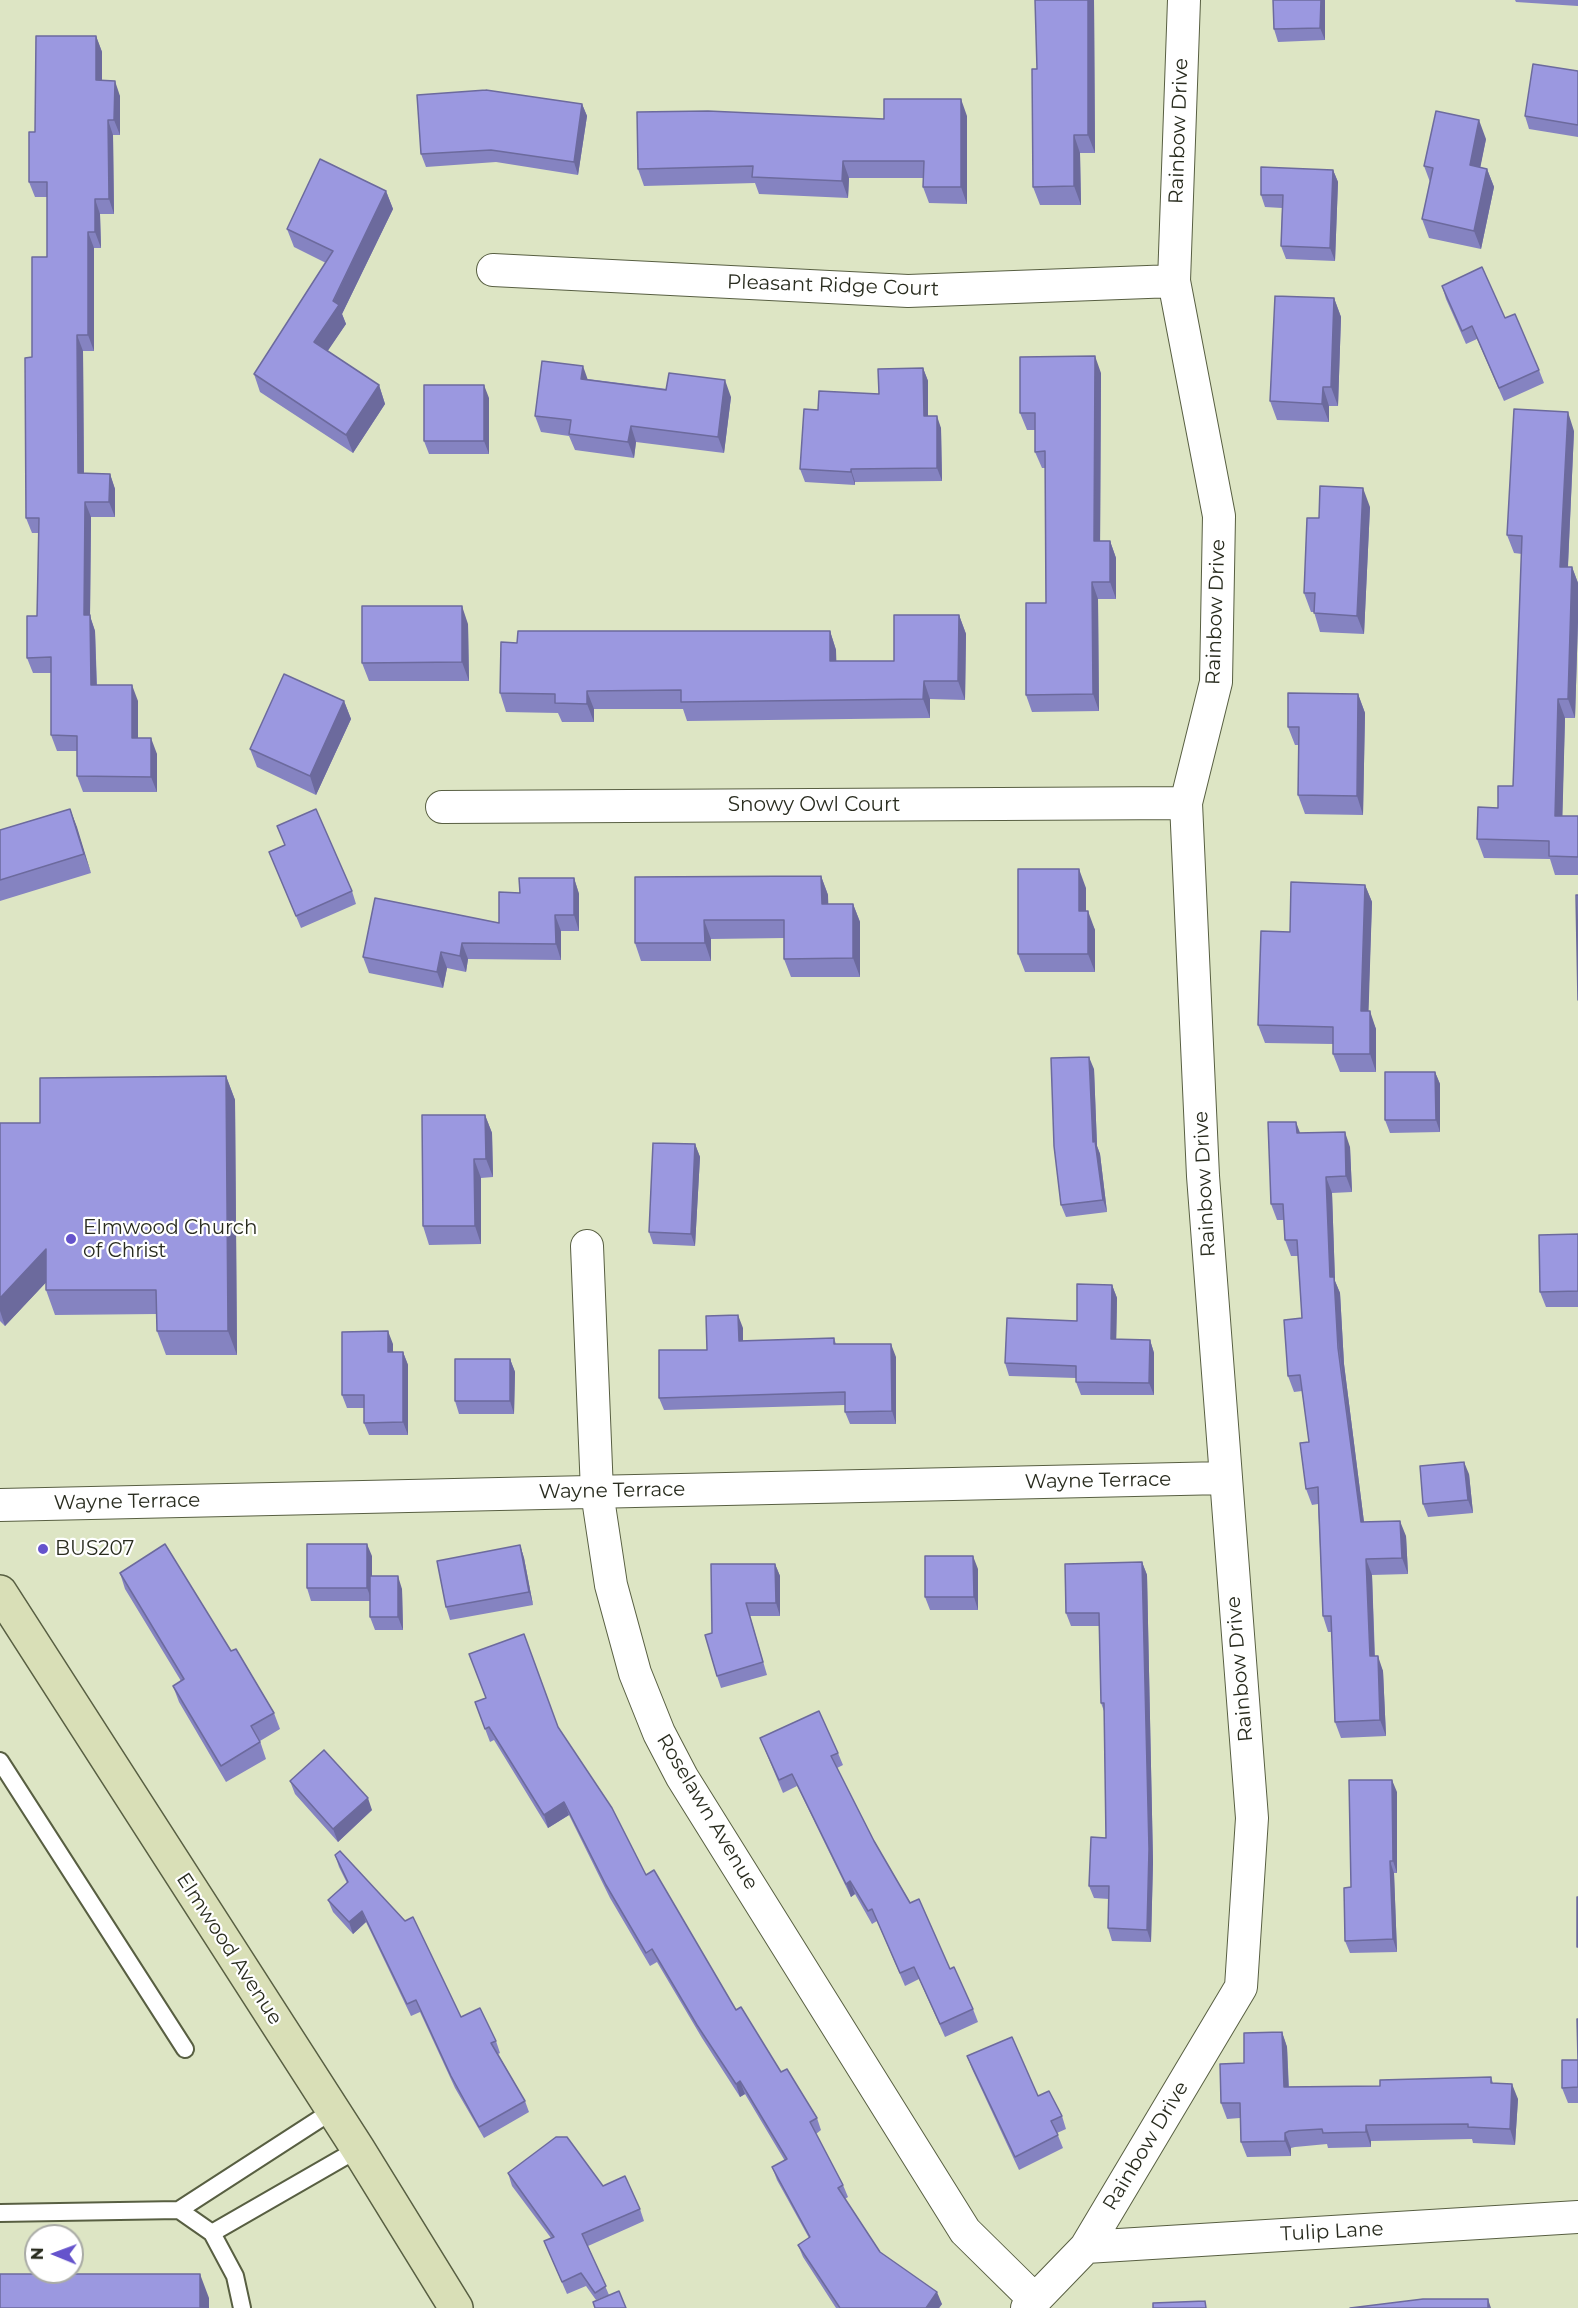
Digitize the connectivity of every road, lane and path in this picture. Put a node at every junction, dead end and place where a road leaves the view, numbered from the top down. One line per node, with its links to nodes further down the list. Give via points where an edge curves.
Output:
1 (1184, 0): 3 (street, Rainbow Drive)
2 (493, 270): 3 (street, Pleasant Ridge Court, via 908,291)
3 (1174, 281): 4 (street, Rainbow Drive, via 1219,516 1216,682)
4 (1186, 803): 5 (street, Snowy Owl Court); 7 (street, Rainbow Drive, via 1203,1176)
5 (442, 807)
6 (587, 1246): 8 (street, Roselawn Avenue)
7 (1225, 1478): 8 (street, Wayne Terrace); 19 (street, Rainbow Drive, via 1252,1818 1241,1987)
8 (597, 1492): 9 (street, Wayne Terrace); 20 (street, Roselawn Avenue, via 611,1585 635,1673 682,1777 965,2231)
9 (0, 1505)
10 (0, 1592): 13 (main road, Elmwood Avenue)
11 (0, 1761): 12 (lane)
12 (185, 2049)
13 (332, 2111): 14 (main road, Elmwood Avenue); 15 (lane)
14 (358, 2150): 18 (lane); 22 (main road, Elmwood Avenue)
15 (179, 2210): 16 (lane); 18 (lane)
16 (0, 2213)
17 (1578, 2217): 19 (street, Tulip Lane)
18 (212, 2233): 21 (lane, via 235,2276)
19 (1086, 2247): 20 (street, Rainbow Drive)
20 (1030, 2303)
21 (242, 2308)
22 (456, 2308)

